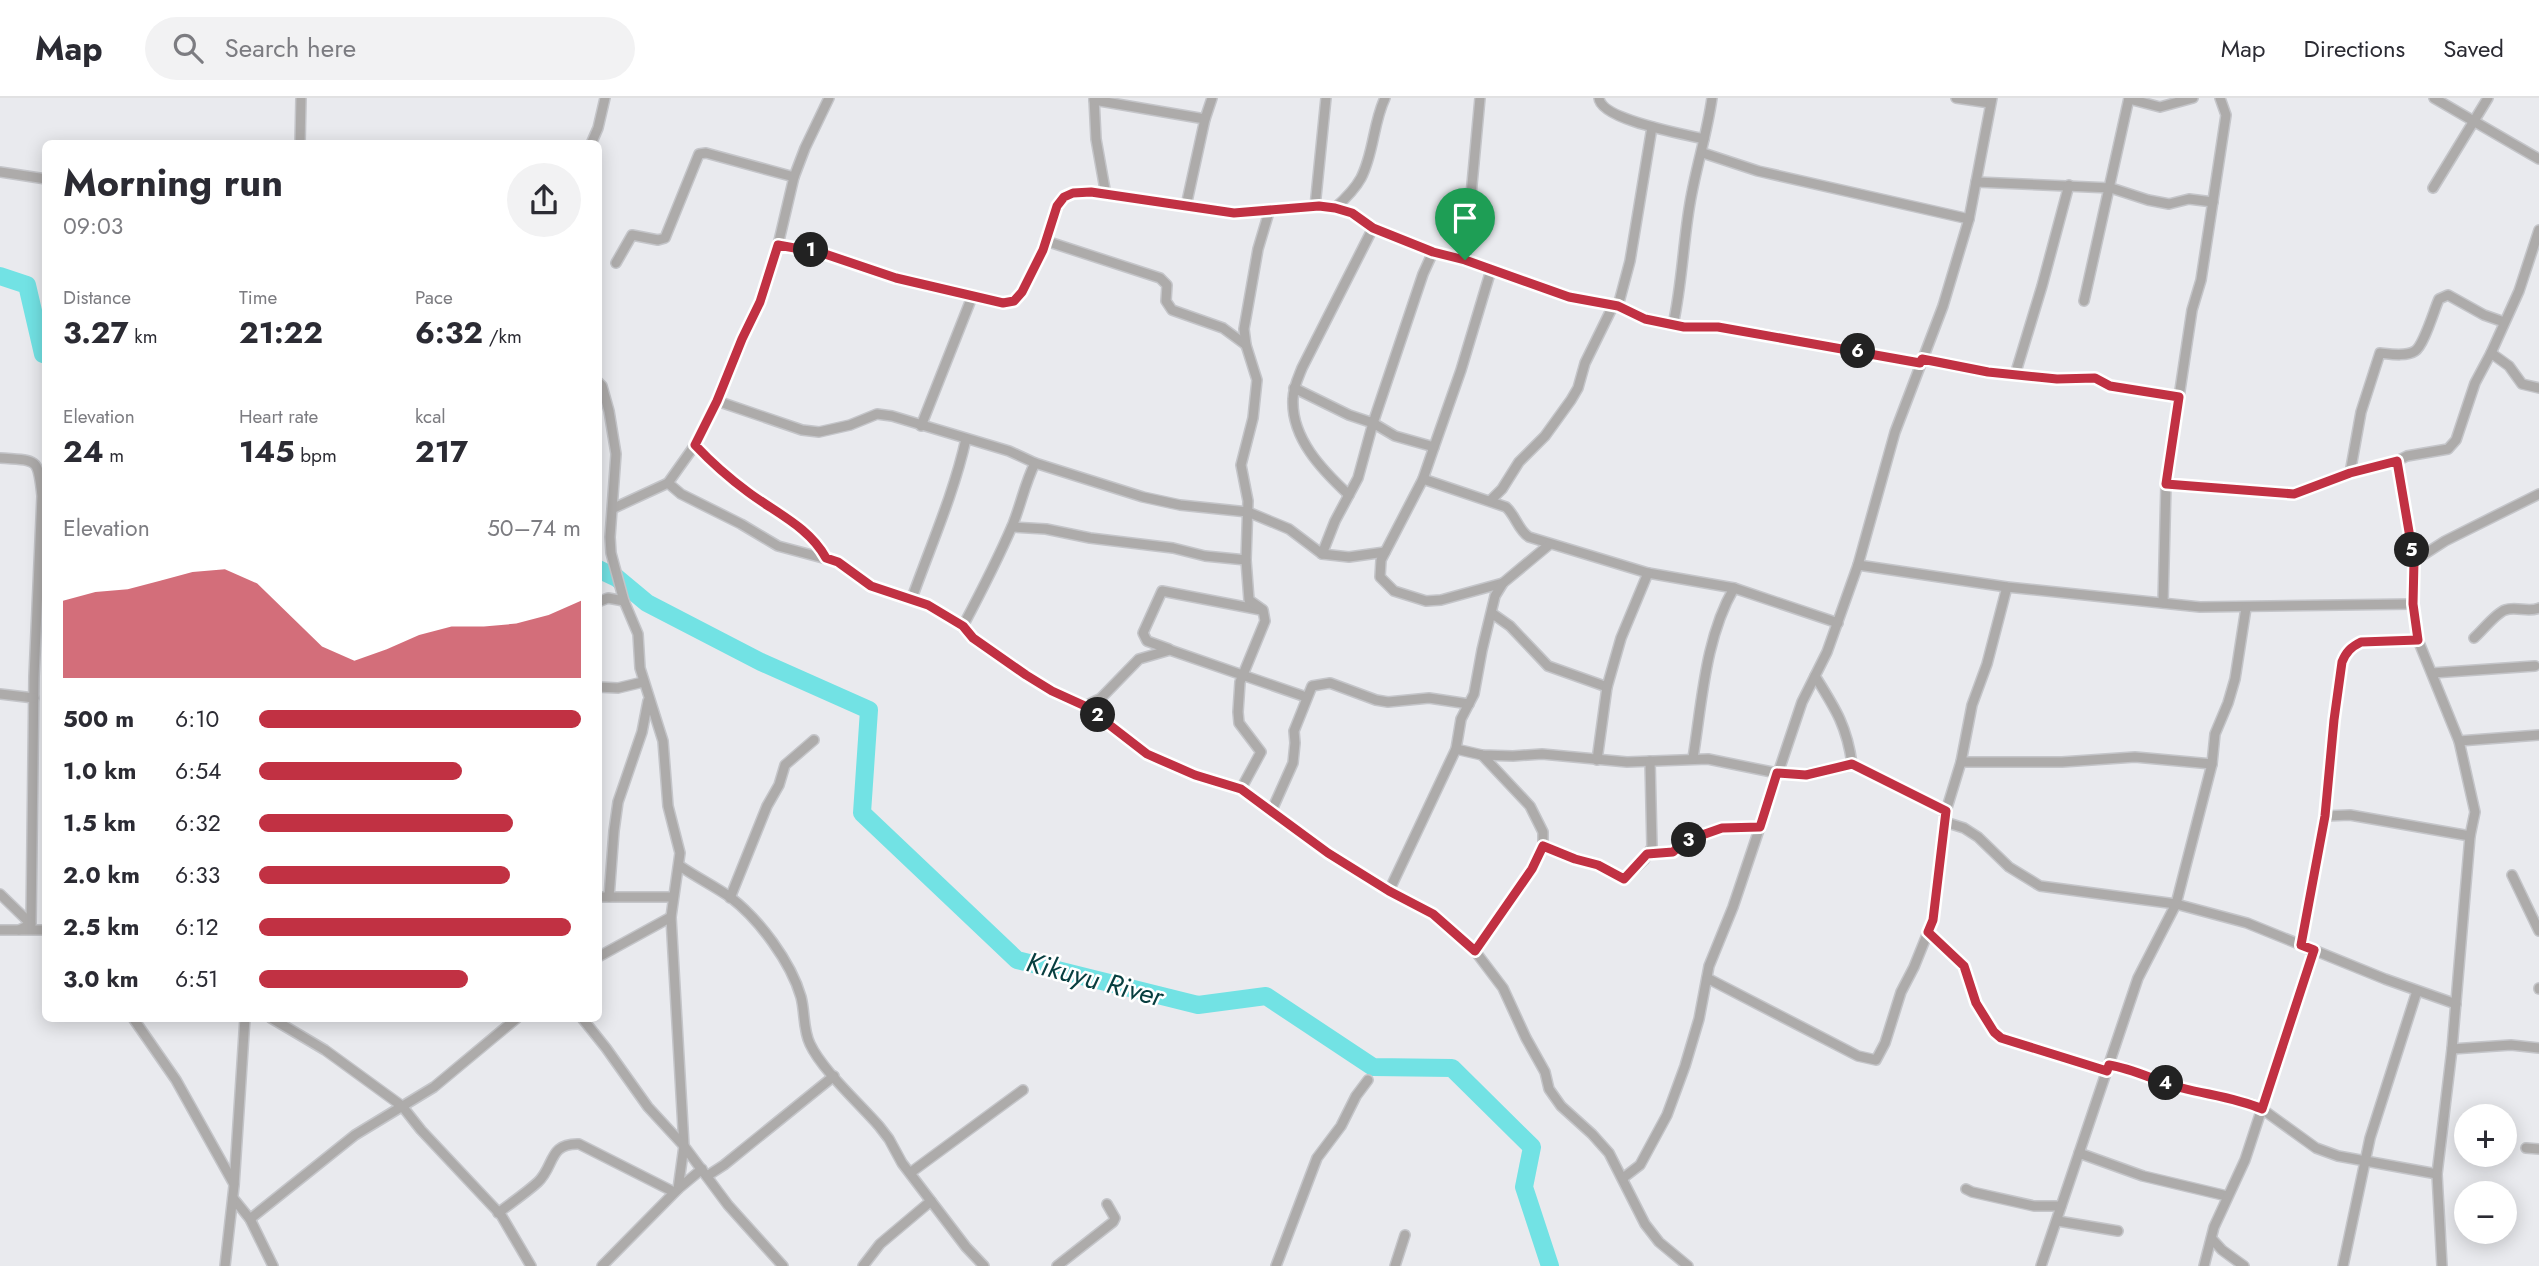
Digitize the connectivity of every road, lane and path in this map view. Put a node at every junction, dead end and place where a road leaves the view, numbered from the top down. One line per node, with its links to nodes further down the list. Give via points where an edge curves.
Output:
1 (301, 98): 22 (street)
2 (605, 98): 23 (street)
3 (829, 98): 27 (street)
4 (1212, 98): 18 (street)
5 (1326, 98): 36 (street)
6 (1385, 98): 37 (street, via 1360,178)
7 (1480, 98): 45 (street)
8 (1599, 98): 20 (street, via 1603,108)
9 (1713, 98): 21 (street)
10 (1956, 98): 17 (street)
11 (2193, 98): 16 (street, via 2160,107)
12 (2220, 98): 34 (street, via 2226,116)
13 (2434, 98): 19 (street)
14 (2488, 98): 19 (street)
15 (1094, 99): 18 (street); 33 (street)
16 (2129, 99): 31 (street)
17 (1991, 101): 29 (street)
18 (1205, 119): 35 (street)
19 (2475, 121): 25 (street); 32 (street)
20 (1652, 127): 21 (street); 50 (street, via 1630,261)
21 (1704, 139): 24 (street)
22 (300, 140)
23 (592, 140)
24 (1703, 153): 39 (street); 52 (street, via 1696,167)
25 (2539, 159)
26 (0, 172): 28 (street)
27 (794, 177): 43 (street); 46 (street, via 699,154 665,238 632,235)
28 (42, 178)
29 (1976, 182): 30 (street); 39 (street)
30 (2069, 185): 31 (street); 56 (street)
31 (2111, 188): 34 (street, via 2169,204 2189,199); 49 (street)
32 (2433, 188)
33 (1106, 195): 35 (street); 42 (street, via 1082,192 1064,197)
34 (2213, 202): 60 (street)
35 (1185, 206): 38 (street)
36 (1315, 207): 37 (street); 38 (street)
37 (1335, 208): 40 (street)
38 (1269, 212): 53 (street, via 1244,329)
39 (1969, 219): 55 (street)
40 (1373, 228): 44 (street); 58 (street)
41 (2539, 230): 51 (street)
42 (1046, 241): 48 (street, via 1014,301); 53 (street, via 1160,278 1167,285 1166,301 1172,310 1223,328)
43 (778, 245): 48 (street, via 822,253); 61 (street, via 760,302)
44 (1433, 252): 45 (street); 62 (street)
45 (1465, 260): 47 (street)
46 (616, 263)
47 (1491, 270): 50 (street, via 1569,297); 66 (street)
48 (972, 297): 63 (street)
49 (2084, 301)
50 (1615, 306): 52 (street); 76 (street, via 1571,400)
51 (2504, 322): 54 (street); 70 (street, via 2448,295 2439,299 2415,352 2381,353 2361,412)
52 (1673, 325): 55 (street, via 1718,327)
53 (1246, 345): 78 (street, via 1257,380 1241,465)
54 (2491, 353): 59 (street, via 2510,366 2522,384); 68 (street, via 2475,383 2456,440 2448,449)
55 (1921, 361): 56 (street); 88 (street, via 1895,432)
56 (2015, 375): 60 (street, via 2095,378 2110,386)
57 (602, 386): 77 (street, via 616,454)
58 (1294, 388): 62 (street); 75 (street, via 1303,440)
59 (2539, 388)
60 (2179, 397): 73 (street)
61 (717, 401): 63 (street, via 802,430 819,432 877,414); 65 (street)
62 (1373, 423): 66 (street, via 1395,436); 75 (street, via 1359,478)
63 (921, 426): 64 (street)
64 (965, 439): 69 (street); 93 (street, via 958,475)
65 (695, 445): 72 (street); 85 (street, via 744,490 806,533)
66 (1434, 447): 71 (street)
67 (0, 458): 116 (street, via 30,460 39,469 42,496)
68 (2397, 461): 70 (street); 87 (street)
69 (1035, 463): 78 (street, via 1143,497); 79 (street)
70 (2350, 473): 73 (street, via 2294,494)
71 (1423, 478): 76 (street); 83 (street)
72 (668, 483): 77 (street); 85 (street, via 778,546)
73 (2166, 484): 96 (street)
74 (2539, 494): 87 (street)
75 (1349, 495): 84 (street)
76 (1490, 501): 82 (street, via 1513,513 1525,535)
77 (614, 508): 80 (street)
78 (1248, 512): 84 (street, via 1289,529); 86 (street)
79 (1012, 527): 86 (street); 103 (street)
80 (610, 537): 81 (street); 95 (street)
81 (602, 543)
82 (1550, 544): 89 (street); 90 (street)
83 (1385, 552): 84 (street, via 1349,557); 90 (street, via 1380,569 1384,583 1426,601)
84 (1322, 554)
85 (826, 558): 93 (street, via 871,586)
86 (1246, 560): 100 (street, via 1249,600)
87 (2414, 561): 97 (street)
88 (1858, 565): 92 (street); 102 (street)
89 (1648, 573): 91 (street); 113 (street)
90 (1503, 583): 101 (street, via 1495,596)
91 (1734, 587): 102 (street); 125 (street, via 1712,648)
92 (2007, 587): 96 (street); 128 (street, via 1972,705)
93 (912, 598): 103 (street)
94 (602, 600): 95 (street)
95 (624, 600): 111 (street, via 638,634)
96 (2163, 603): 98 (street)
97 (2413, 604): 98 (street); 105 (street)
98 (2246, 608): 130 (street, via 2235,680 2215,734)
99 (2539, 608): 104 (street, via 2502,611)
100 (1263, 610): 106 (street, via 1162,592 1143,633 1147,640); 109 (street, via 1265,621)
101 (1493, 614): 113 (street, via 1510,625 1548,666); 118 (street)
102 (1838, 623): 110 (street)
103 (963, 626): 119 (street, via 1026,675)
104 (2474, 638)
105 (2418, 640): 108 (street); 135 (street, via 2361,642 2346,653)
106 (1170, 650): 109 (street); 119 (street, via 1139,659 1101,698)
107 (2535, 666): 108 (street)
108 (2432, 673): 122 (street)
109 (1243, 675): 115 (street); 132 (street, via 1239,723 1261,752)
110 (1815, 676): 129 (street, via 1849,737); 131 (street)
111 (643, 682): 112 (street); 117 (street)
112 (602, 687)
113 (1607, 687): 126 (street)
114 (0, 694): 116 (street)
115 (1306, 697): 118 (street, via 1312,686 1330,683 1388,702 1429,698); 133 (street, via 1294,731 1293,763)
116 (34, 698): 151 (street)
117 (648, 699): 141 (street, via 663,741 668,806); 146 (street, via 618,802)
118 (1469, 704): 123 (street, via 1461,719)
119 (1085, 706): 132 (street, via 1147,754)
120 (2539, 735): 122 (street)
121 (814, 740): 148 (street, via 785,765)
122 (2459, 741): 138 (street, via 2475,812)
123 (1456, 749): 124 (street); 143 (street)
124 (1482, 755): 126 (street, via 1542,754); 139 (street, via 1530,806 1543,832)
125 (1693, 758): 127 (street); 131 (street)
126 (1597, 760): 127 (street)
127 (1650, 761): 140 (street, via 1652,847)
128 (1961, 762): 130 (street, via 2135,757); 134 (street)
129 (1852, 764): 131 (street, via 1806,775); 134 (street)
130 (2212, 764): 149 (street)
131 (1777, 773): 137 (street)
132 (1241, 789): 133 (street)
133 (1272, 810): 143 (street)
134 (1946, 811): 136 (street)
135 (2325, 816): 138 (street); 157 (street)
136 (1945, 822): 149 (street, via 1978,837 2009,867 2040,886); 155 (street)
137 (1760, 827): 140 (street, via 1722,828 1685,841 1673,852); 161 (street)
138 (2470, 836): 163 (street)
139 (1543, 846): 140 (street, via 1624,879); 159 (street)
140 (1647, 854)
141 (680, 866): 147 (street); 148 (street)
142 (2512, 875): 154 (street)
143 (1389, 891): 159 (street, via 1433,914)
144 (0, 894): 151 (street)
145 (602, 897): 146 (street)
146 (609, 897): 147 (street)
147 (673, 898): 150 (street)
148 (730, 898): 172 (street, via 785,960 801,996 809,1043)
149 (2176, 904): 157 (street, via 2247,923); 171 (street, via 2138,978)
150 (671, 917): 160 (street); 177 (street)
151 (31, 927): 152 (street); 153 (street); 156 (street)
152 (42, 929)
153 (0, 930)
154 (2539, 931)
155 (1928, 932): 161 (street, via 1876,1060 1858,1056); 171 (street, via 1964,966 1976,1003 2001,1038)
156 (42, 934)
157 (2301, 945): 158 (street)
158 (2314, 950): 162 (street); 176 (street)
159 (1475, 951): 185 (street, via 1511,1001 1549,1089 1601,1144)
160 (602, 955)
161 (1707, 978): 185 (street, via 1689,1055 1667,1115 1640,1164)
162 (2417, 991): 163 (street); 181 (street)
163 (2456, 1004): 170 (street)
164 (136, 1022): 186 (street, via 176,1080)
165 (245, 1022): 186 (street)
166 (278, 1022): 175 (street, via 325,1049)
167 (512, 1022): 175 (street, via 434,1087)
168 (585, 1022): 177 (street, via 648,1107)
169 (2539, 1048): 170 (street)
170 (2452, 1049): 184 (street)
171 (2108, 1068): 176 (street, via 2126,1068 2180,1088); 180 (street)
172 (834, 1076): 182 (street, via 724,1165); 183 (street, via 880,1126)
173 (1368, 1080): 208 (street, via 1317,1158)
174 (1023, 1090): 183 (street)
175 (402, 1106): 194 (street); 195 (street, via 355,1135)
176 (2262, 1109): 181 (street, via 2316,1148); 189 (street)
177 (684, 1146): 182 (street); 188 (street)
178 (2526, 1148): 179 (street)
179 (2539, 1149)
180 (2079, 1153): 189 (street, via 2143,1176); 193 (street)
181 (2365, 1161): 184 (street); 214 (street)
182 (704, 1172): 188 (street); 205 (street)
183 (910, 1173): 191 (street)
184 (2437, 1174): 215 (street)
185 (1623, 1178): 210 (street, via 1645,1224)
186 (234, 1186): 190 (street)
187 (1966, 1189): 193 (street, via 2034,1206)
188 (676, 1190): 194 (street, via 579,1144 567,1143 556,1151 540,1180); 204 (street)
189 (2227, 1196): 199 (street)
190 (233, 1198): 195 (street); 201 (street)
191 (930, 1201): 200 (street); 206 (street, via 880,1244)
192 (1107, 1204): 207 (street, via 1113,1222)
193 (2061, 1206): 196 (street)
194 (498, 1213): 203 (street)
195 (250, 1219): 202 (street)
196 (2058, 1221): 197 (street); 211 (street)
197 (2118, 1231)
198 (1405, 1235): 209 (street)
199 (2212, 1239): 212 (street); 213 (street)
200 (980, 1265)
201 (225, 1266)
202 (273, 1266)
203 (531, 1266)
204 (602, 1266)
205 (783, 1266)
206 (863, 1266)
207 (1057, 1266)
208 (1276, 1266)
209 (1395, 1266)
210 (1688, 1266)
211 (2041, 1266)
212 (2204, 1266)
213 (2244, 1266)
214 (2343, 1266)
215 (2442, 1266)

